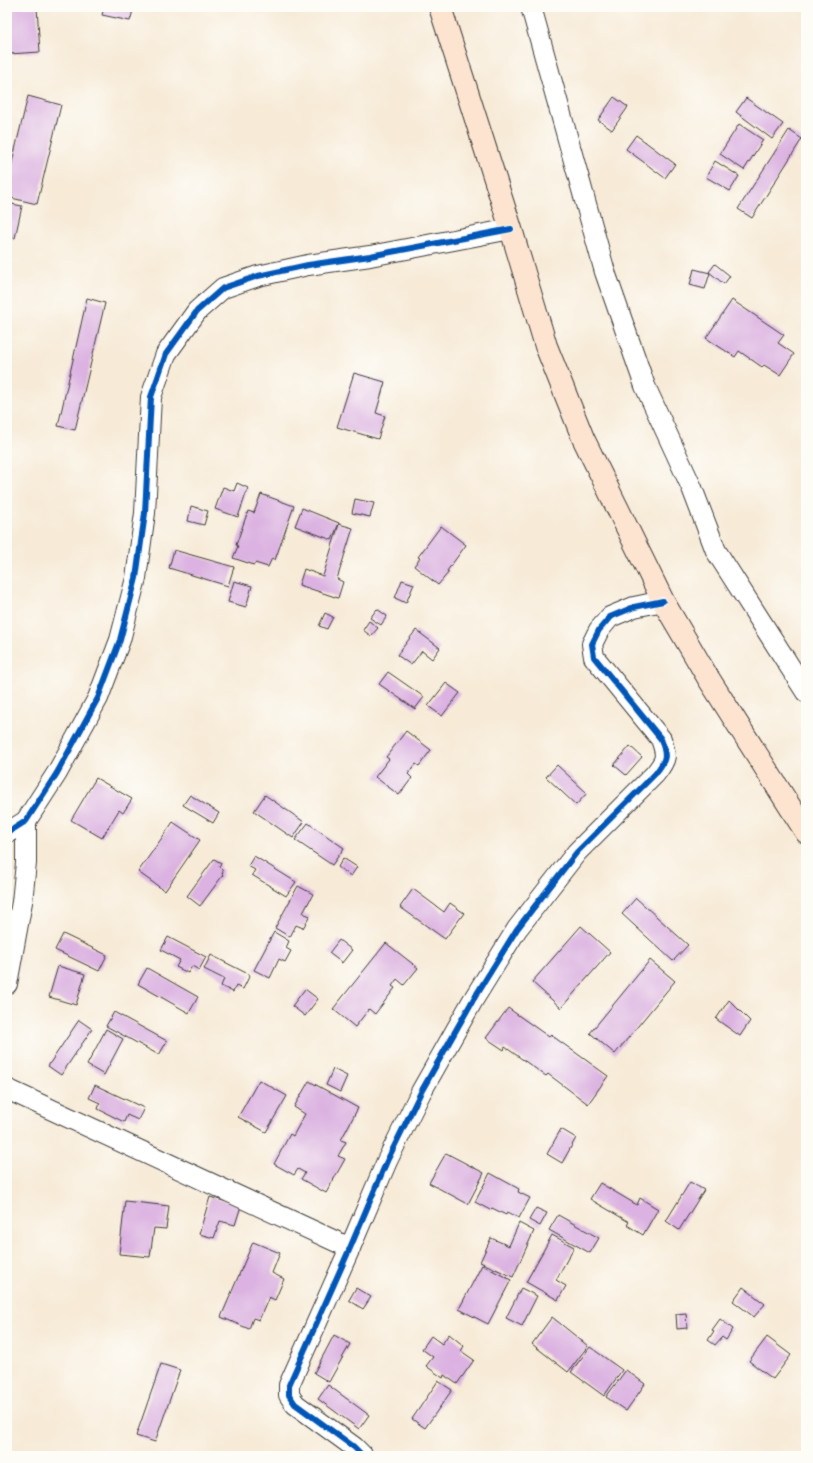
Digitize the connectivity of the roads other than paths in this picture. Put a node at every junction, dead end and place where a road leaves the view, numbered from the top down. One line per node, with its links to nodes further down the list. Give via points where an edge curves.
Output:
1 (440, 7): 3 (main road)
2 (531, 7): 5 (street, via 605,272 645,386 692,488 716,550)
3 (511, 229): 4 (main road, via 546,346 583,438); 6 (street, via 258,276 223,288 197,311 166,354 151,397 145,513 136,578 120,640 98,698)
4 (663, 601): 7 (main road); 11 (street, via 634,607 610,617 592,644 594,657 661,739 666,754 663,765 577,852 517,929 421,1092 387,1161)
5 (806, 692)
6 (26, 821): 8 (street); 9 (street, via 26,863 22,902)
7 (806, 832)
8 (7, 833)
9 (7, 984)
10 (7, 1089): 11 (street)
11 (350, 1248): 12 (street, via 297,1364 289,1385 289,1395 300,1408)
12 (363, 1456)

